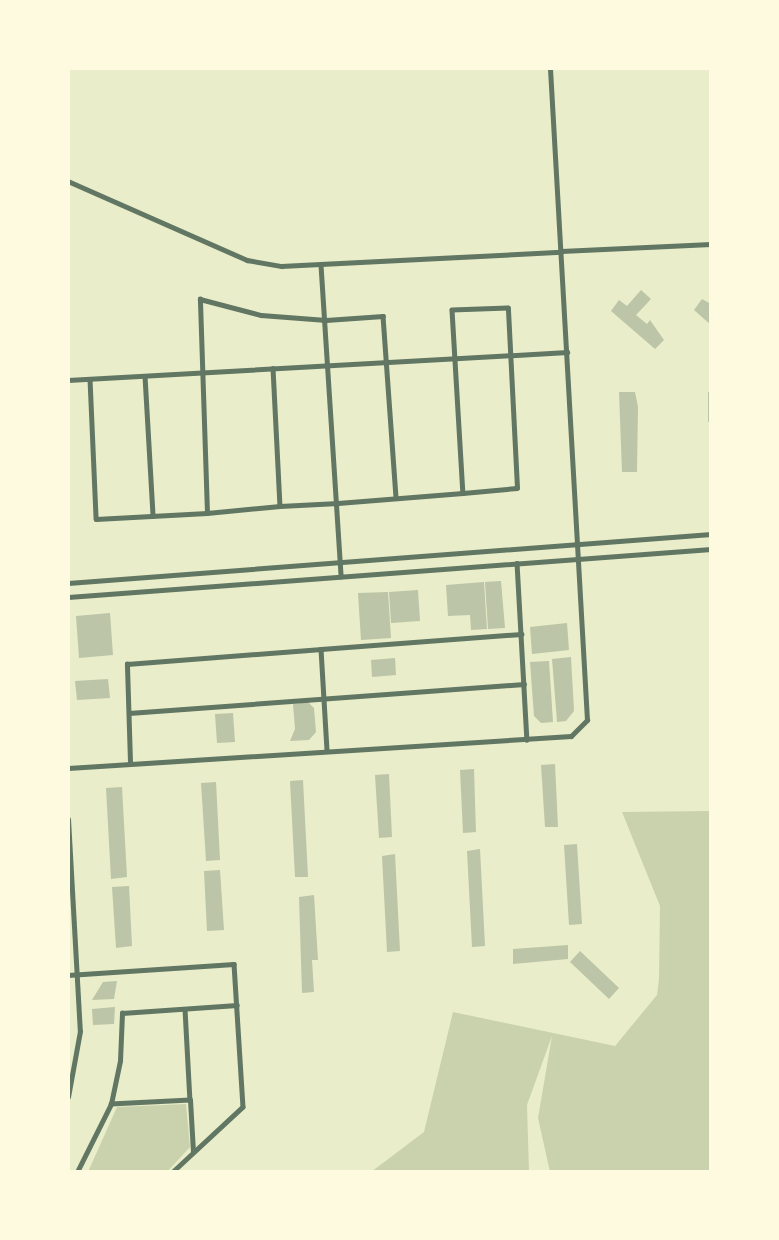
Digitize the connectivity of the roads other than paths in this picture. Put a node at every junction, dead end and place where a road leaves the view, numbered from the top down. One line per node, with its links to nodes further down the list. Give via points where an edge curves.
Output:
1 (550, 68): 4 (street)
2 (68, 181): 5 (street, via 247,260)
3 (711, 244): 4 (street)
4 (562, 251): 5 (street); 7 (street)
5 (321, 265): 6 (street)
6 (326, 320): 10 (street, via 383,316); 11 (street); 13 (street, via 261,315 200,299)
7 (568, 352): 8 (street); 24 (street)
8 (510, 355): 9 (street); 9 (street, via 508,308 452,310); 17 (street, via 517,488)
9 (454, 358): 10 (street); 17 (street)
10 (387, 362): 11 (street); 18 (street)
11 (329, 365): 12 (street); 19 (street)
12 (272, 368): 13 (street); 20 (street)
13 (201, 372): 14 (street); 21 (street)
14 (145, 376): 15 (street); 22 (street)
15 (90, 379): 16 (street); 22 (street, via 96,519)
16 (68, 380)
17 (463, 493): 18 (street)
18 (396, 498): 19 (street)
19 (338, 503): 20 (street); 27 (street)
20 (280, 506): 21 (street)
21 (207, 513): 22 (street)
22 (153, 516)
23 (711, 534): 24 (street)
24 (575, 544): 26 (street); 27 (street)
25 (711, 549): 26 (street)
26 (576, 559): 28 (street); 37 (street, via 587,720 571,736)
27 (340, 562): 29 (street); 30 (street)
28 (517, 563): 29 (street); 32 (street)
29 (341, 576): 31 (street)
30 (68, 583)
31 (68, 597)
32 (521, 634): 33 (street); 34 (street)
33 (321, 649): 35 (street); 36 (street, via 127,664)
34 (524, 684): 35 (street); 37 (street)
35 (323, 697): 36 (street); 38 (street)
36 (130, 713): 39 (street)
37 (527, 740): 38 (street)
38 (327, 751): 39 (street)
39 (130, 762): 40 (street)
40 (68, 768)
41 (68, 819): 42 (street)
42 (70, 865): 43 (street)
43 (78, 974): 44 (street); 45 (street, via 234,964); 47 (street, via 80,1031)
44 (68, 975)
45 (237, 1005): 46 (street); 50 (street, via 243,1107)
46 (185, 1009): 48 (street); 49 (street, via 122,1013 120,1062)
47 (68, 1097)
48 (190, 1100): 49 (street); 50 (street)
49 (111, 1104): 51 (street)
50 (193, 1152): 52 (street)
51 (77, 1172)
52 (173, 1172)

